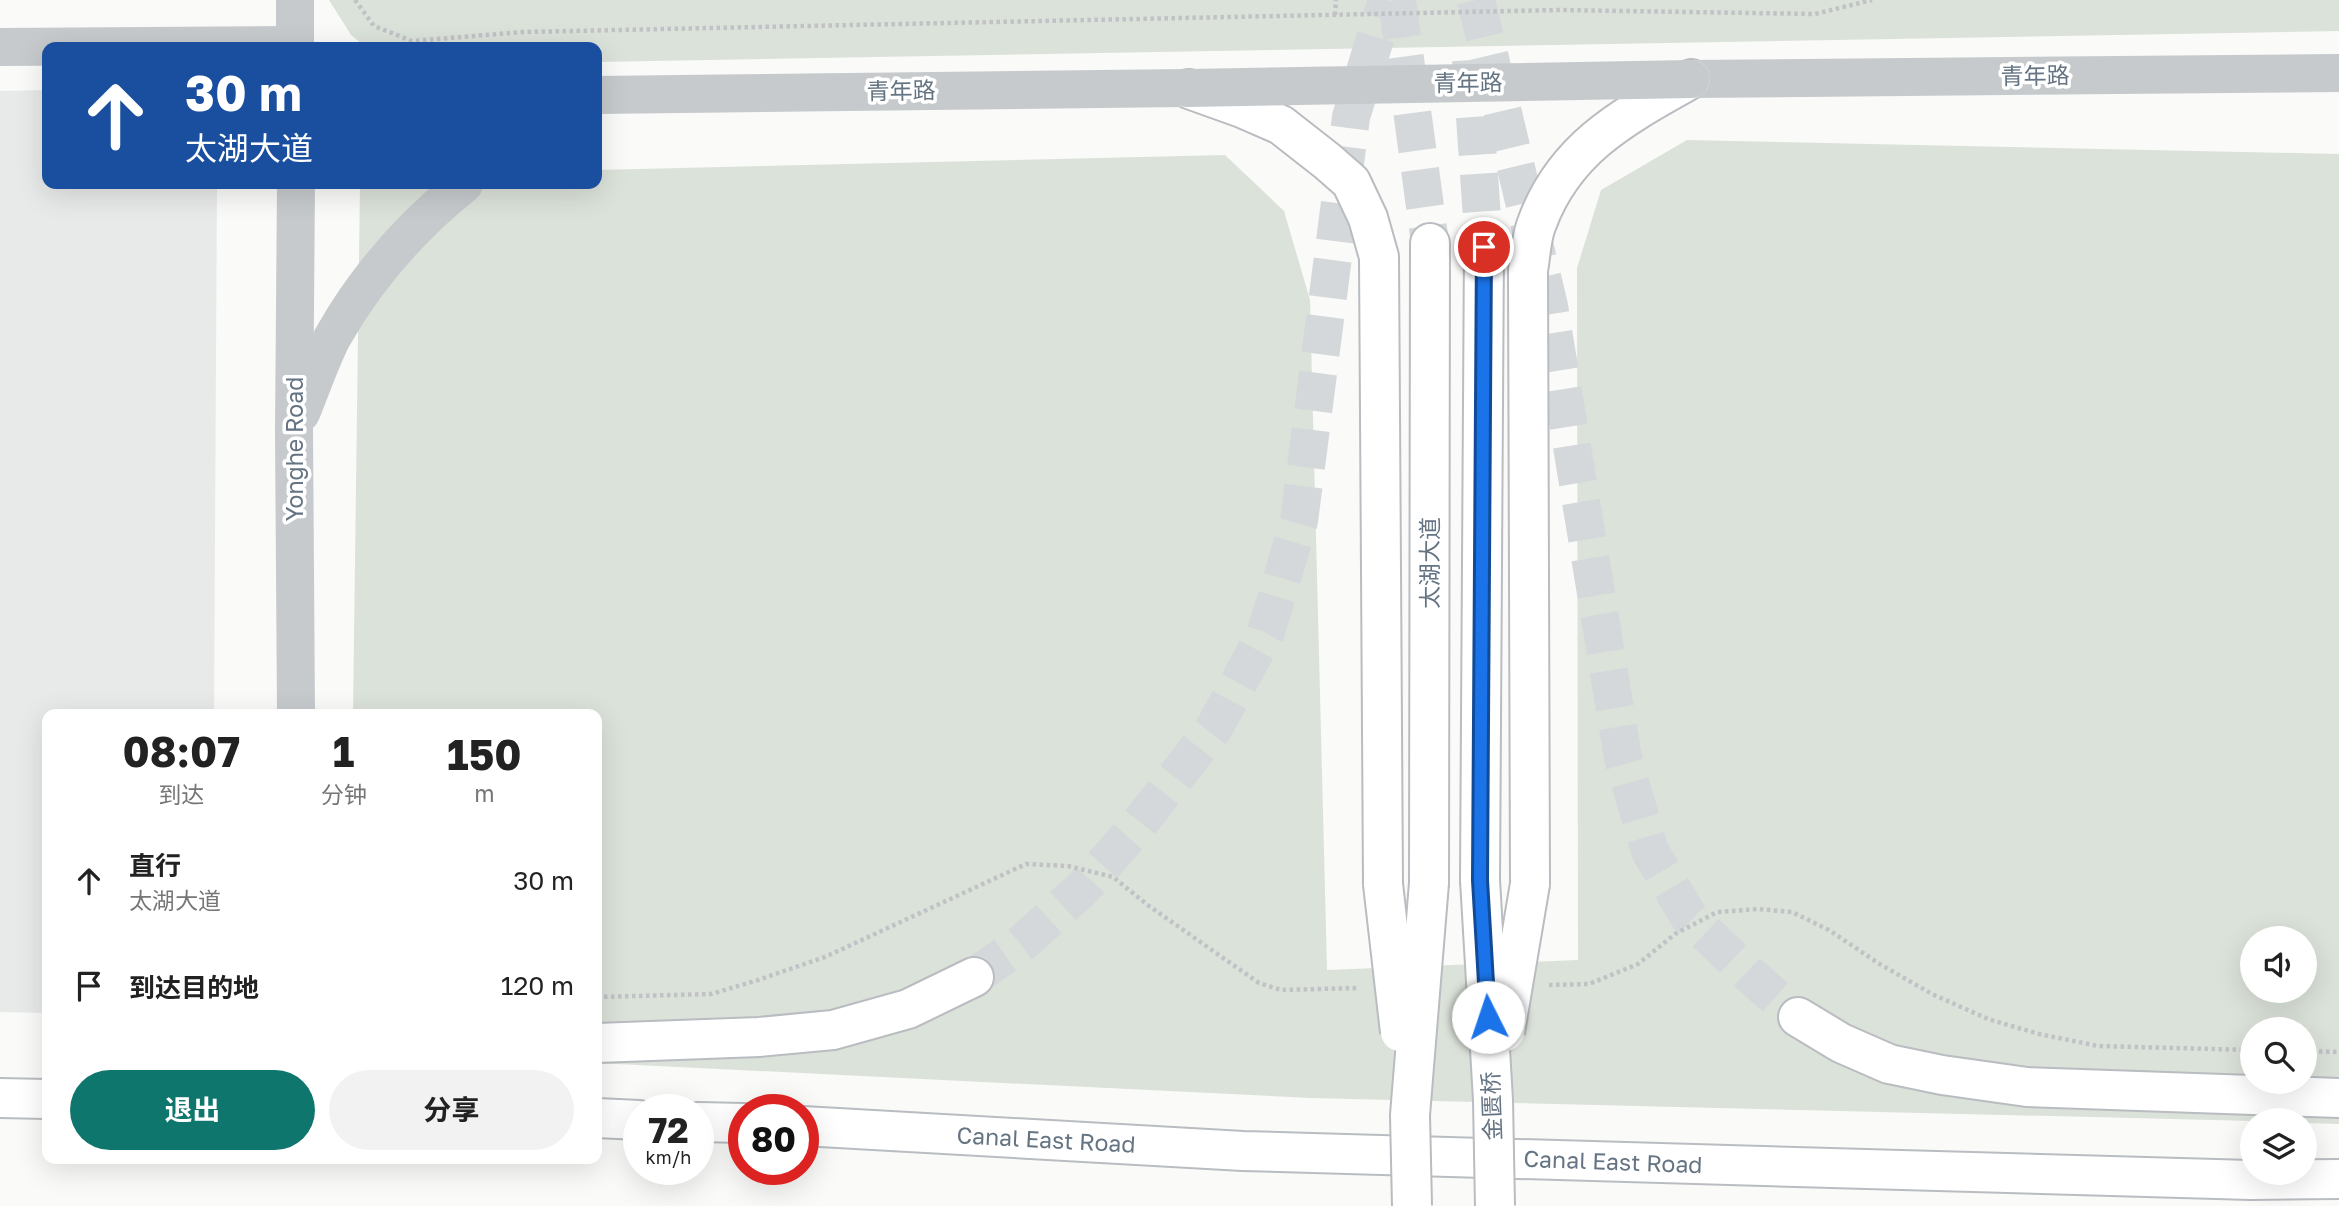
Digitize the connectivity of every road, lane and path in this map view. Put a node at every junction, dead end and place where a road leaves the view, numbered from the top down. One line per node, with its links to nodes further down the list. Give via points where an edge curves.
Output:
1 (295, 0): 8 (street)
2 (355, 0): 7 (path, via 374,26 412,41 523,32)
3 (1336, 0): 7 (path)
4 (1558, 0): 6 (path)
5 (1872, 0): 6 (path, via 1815,14)
6 (1559, 10): 7 (path)
7 (1335, 15)
8 (295, 42)
9 (0, 47): 10 (street)
10 (42, 47)
11 (2339, 73): 12 (street, 青年路)
12 (1691, 79): 13 (street, 青年路, bridge); 29 (main road, bridge, via 1627,114 1588,144 1558,182 1536,224 1528,270 1530,884)
13 (1187, 88): 14 (street, 青年路); 30 (main road, bridge, via 1280,125 1351,182 1379,257 1383,884)
14 (607, 100)
15 (296, 189): 19 (street, Yonghe Road)
16 (458, 189): 19 (street, via 436,206 365,286 332,340)
17 (1430, 243): 30 (main road, 太湖大道, bridge, via 1429,883)
18 (1484, 247): 29 (main road, 金匮桥, bridge, via 1480,880)
19 (294, 431): 20 (street, Yonghe Road)
20 (296, 709)
21 (974, 977): 23 (main road, via 908,1009 833,1030)
22 (1798, 1017): 27 (main road, via 1889,1064 1942,1075 2027,1087)
23 (602, 1043)
24 (2317, 1051): 25 (path)
25 (2339, 1052)
26 (0, 1098): 28 (main road)
27 (2339, 1098)
28 (42, 1099)
29 (1493, 1100): 36 (main road, 金匮桥, bridge)
30 (1410, 1115): 35 (main road, bridge)
31 (602, 1118): 32 (main road)
32 (623, 1119)
33 (819, 1127): 34 (main road, Canal East Road, via 1257,1152)
34 (2339, 1179)
35 (1412, 1206)
36 (1494, 1206)

